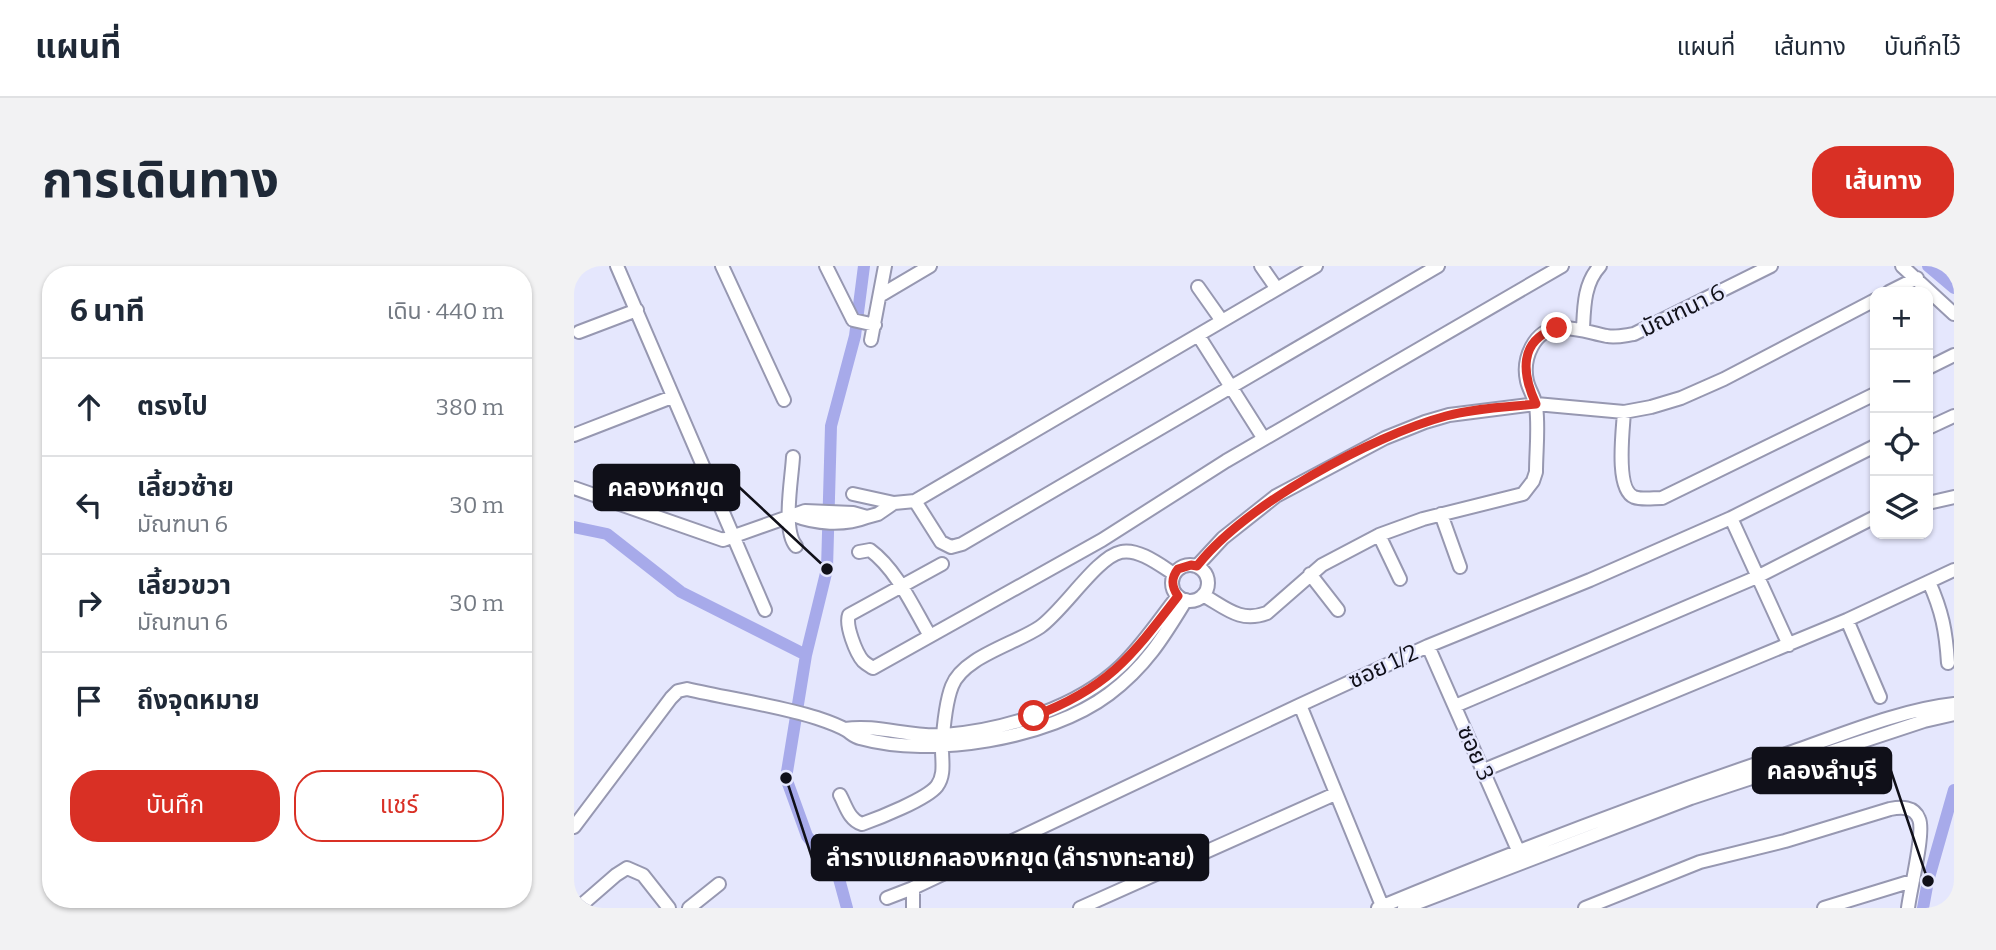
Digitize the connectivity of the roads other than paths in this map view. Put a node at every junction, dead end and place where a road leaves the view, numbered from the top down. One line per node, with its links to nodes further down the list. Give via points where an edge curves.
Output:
1 (617, 266): 19 (street)
2 (722, 266): 32 (street)
3 (826, 266): 22 (street)
4 (886, 266): 17 (street)
5 (930, 266): 17 (street)
6 (1261, 266): 16 (street)
7 (1316, 266): 16 (street)
8 (1438, 266): 29 (street)
9 (1562, 266): 38 (street)
10 (1600, 266): 23 (street, via 1591,275 1584,300)
11 (1771, 266): 23 (street, มัณฑนา 6, via 1634,334 1610,337)
12 (1902, 266): 13 (street)
13 (1917, 278): 15 (street); 20 (street)
14 (1198, 287): 21 (street)
15 (1899, 287)
16 (1277, 289): 21 (street)
17 (881, 295): 22 (street)
18 (1870, 303): 34 (street, via 1724,379 1681,398)
19 (636, 310): 24 (street); 31 (street)
20 (1954, 314)
21 (1222, 321): 25 (street)
22 (865, 322): 26 (street)
23 (1583, 329): 33 (street, มัณฑนา 6, via 1557,328 1543,332 1535,342 1525,371)
24 (579, 332)
25 (1198, 335): 29 (street); 44 (street)
26 (871, 340)
27 (1954, 355): 28 (street)
28 (1933, 366)
29 (1231, 387): 38 (street); 44 (street, via 956,547 941,542)
30 (1870, 396): 34 (street, via 1662,498 1634,497 1626,491)
31 (672, 397): 37 (street); 52 (street)
32 (784, 400)
33 (1536, 404): 34 (street); 47 (street, มัณฑนา 6, via 1536,472 1529,488 1515,496); 56 (street, via 1450,415 1385,438 1276,496 1223,538)
34 (1624, 412)
35 (1954, 416): 36 (street)
36 (1933, 426)
37 (574, 435)
38 (1264, 439): 70 (street, via 1102,540)
39 (1870, 448): 49 (street, ซอย 1/2)
40 (793, 457): 48 (street)
41 (574, 488): 52 (street, via 723,540)
42 (853, 494): 46 (street)
43 (1954, 497): 45 (street)
44 (915, 501): 46 (street)
45 (1933, 502)
46 (894, 503): 48 (street, via 867,517)
47 (1441, 514): 51 (street, มัณฑนา 6); 57 (street)
48 (798, 516): 52 (street); 53 (street, via 792,542)
49 (1731, 517): 61 (street); 72 (street, ซอย 1/2)
50 (1870, 520): 61 (street)
51 (1379, 535): 60 (street, มัณฑนา 6); 62 (street)
52 (732, 537): 67 (street)
53 (796, 546)
54 (859, 552): 64 (street, via 870,550 881,558)
55 (942, 564): 64 (street)
56 (1197, 566): 59 (street, via 1184,566); 65 (street, via 1208,579)
57 (1460, 566)
58 (1954, 570): 63 (street)
59 (1174, 574): 66 (street, via 1173,590); 82 (street, via 1127,551 1110,556 1040,627 961,674 953,685)
60 (1310, 574): 65 (street, มัณฑนา 6, via 1267,613 1248,618); 68 (street)
61 (1757, 577): 71 (street); 79 (street)
62 (1400, 579)
63 (1930, 582): 69 (street); 73 (street, via 1947,631)
64 (901, 587): 70 (street); 70 (street, via 849,615 848,629 862,661 873,668)
65 (1203, 595): 66 (street, via 1195,600)
66 (1182, 598): 74 (street); 75 (street, via 1155,650)
67 (765, 610)
68 (1338, 610)
69 (1847, 621): 71 (street); 76 (street)
70 (930, 636)
71 (1789, 645): 83 (street)
72 (1428, 646): 77 (street, ซอย 1/2); 79 (street, ซอย 3)
73 (1948, 663)
74 (1106, 679): 75 (street); 81 (street)
75 (1115, 689): 81 (street, via 1081,711)
76 (1880, 696)
77 (1300, 705): 84 (street); 90 (street, ซอย 1/2)
78 (1954, 705): 87 (street, via 1916,712 1700,783)
79 (1455, 706): 83 (street, ซอย 3)
80 (1954, 714): 87 (street)
81 (1035, 722): 82 (street)
82 (943, 741): 85 (street, via 942,776 936,787 916,800 862,824 850,817); 86 (street, via 901,745 856,738 817,718 687,689 678,691)
83 (1484, 770): 87 (street, ซอย 3)
84 (1335, 794): 92 (street); 97 (street)
85 (840, 795)
86 (574, 827)
87 (1521, 855): 92 (street); 98 (street)
88 (1912, 881): 99 (street, via 1921,832 1919,817 1902,807 1700,862); 100 (street); 101 (street)
89 (719, 884): 95 (street)
90 (913, 888): 91 (street, ซอย 1/2); 96 (street)
91 (887, 898)
92 (1381, 907)
93 (578, 908): 94 (street, via 627,868 643,875)
94 (669, 908)
95 (689, 908)
96 (913, 908)
97 (1080, 908)
98 (1404, 908)
99 (1585, 908)
100 (1824, 908)
101 (1908, 908)

